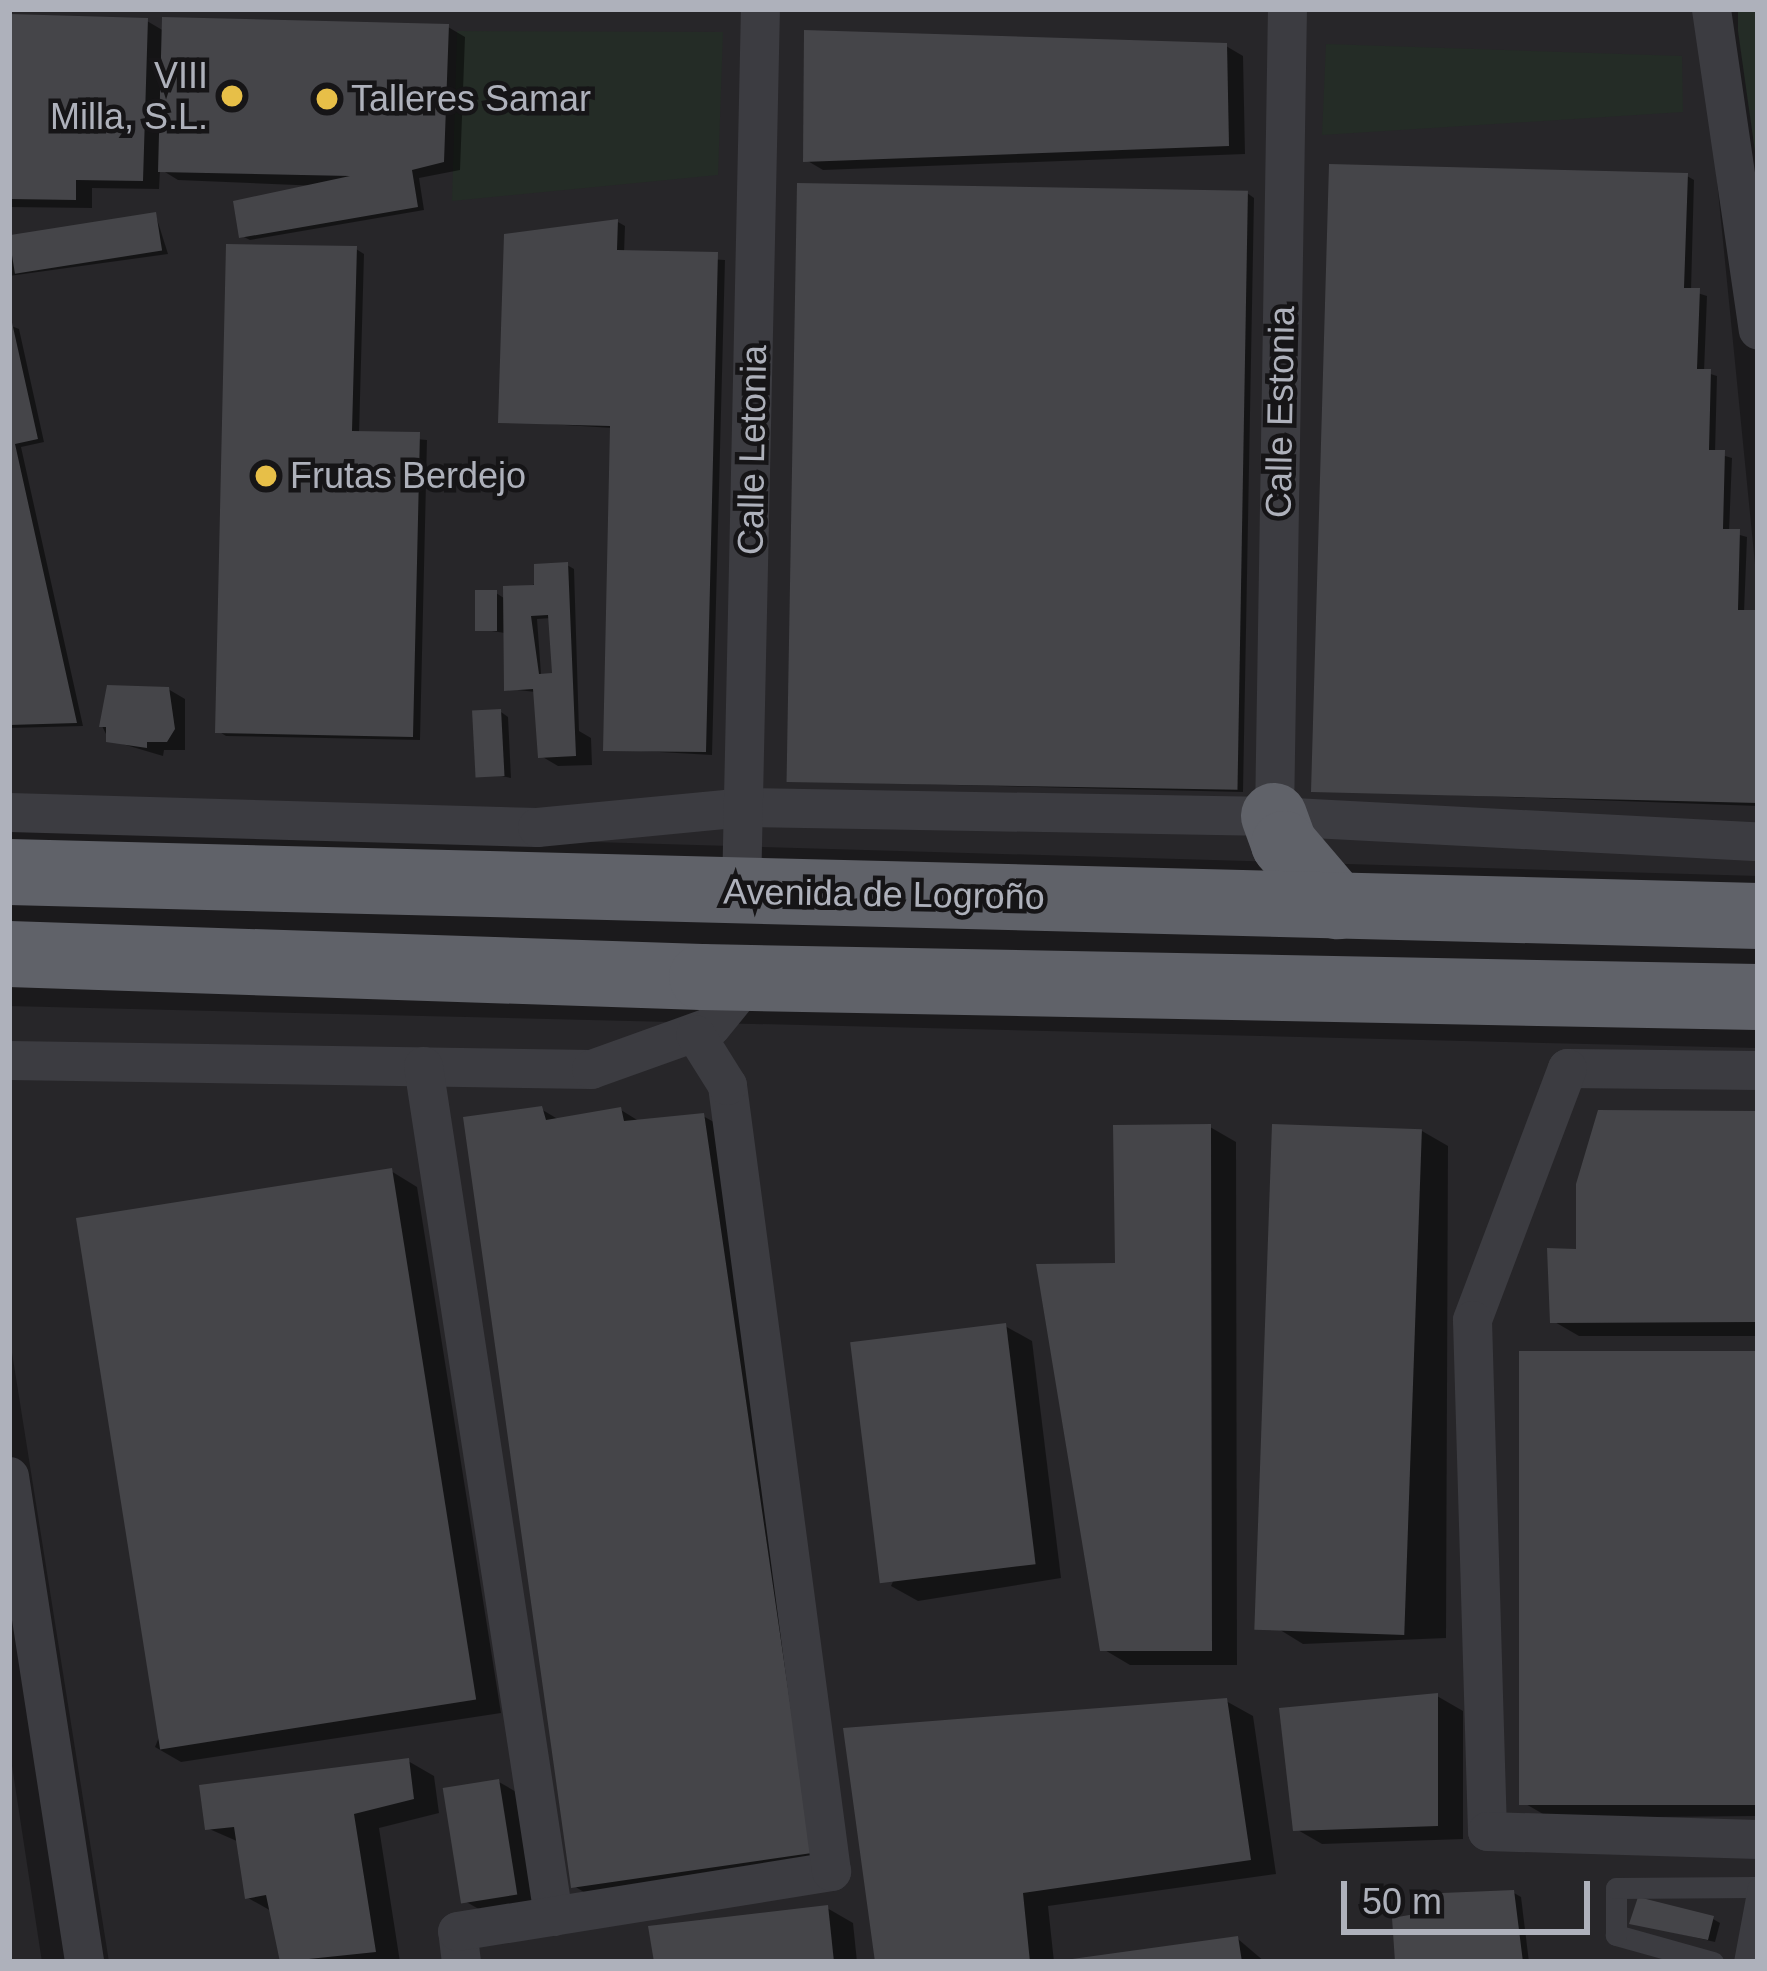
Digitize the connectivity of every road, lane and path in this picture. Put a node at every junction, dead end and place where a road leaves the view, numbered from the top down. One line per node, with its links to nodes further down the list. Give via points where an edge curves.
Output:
1 (760, 9): 5 (street, Calle Letonia)
2 (1286, 9): 7 (street, Calle Estonia)
3 (1712, 9): 4 (street)
4 (1758, 330)
5 (746, 807): 7 (street); 9 (street); 11 (street, Calle Letonia)
6 (9, 812): 9 (street)
7 (1274, 816): 8 (street); 12 (highway); 13 (highway, via 1284,844)
8 (1758, 841)
9 (356, 850): 10 (highway, Avenida de Logroño); 11 (highway, Avenida de Logroño)
10 (9, 872)
11 (741, 890): 12 (highway, Avenida de Logroño)
12 (1208, 901): 13 (highway, Avenida de Logroño)
13 (1337, 906): 14 (highway, Avenida de Logroño)
14 (1758, 916)
15 (9, 954): 16 (highway)
16 (750, 978): 17 (highway); 18 (street, via 711,1027)
17 (1758, 997)
18 (695, 1034): 20 (street, via 591,1069); 25 (street, via 727,1084 831,1871)
19 (9, 1060): 20 (street)
20 (423, 1066): 25 (street)
21 (1758, 1070): 23 (street, via 1567,1068 1472,1320 1487,1831)
22 (9, 1476): 26 (street)
23 (1758, 1839)
24 (1756, 1887): 28 (lane, via 1616,1888 1616,1935); 29 (lane)
25 (553, 1916): 27 (street, via 457,1930)
26 (84, 1962)
27 (461, 1962)
28 (1714, 1962)
29 (1744, 1962)

